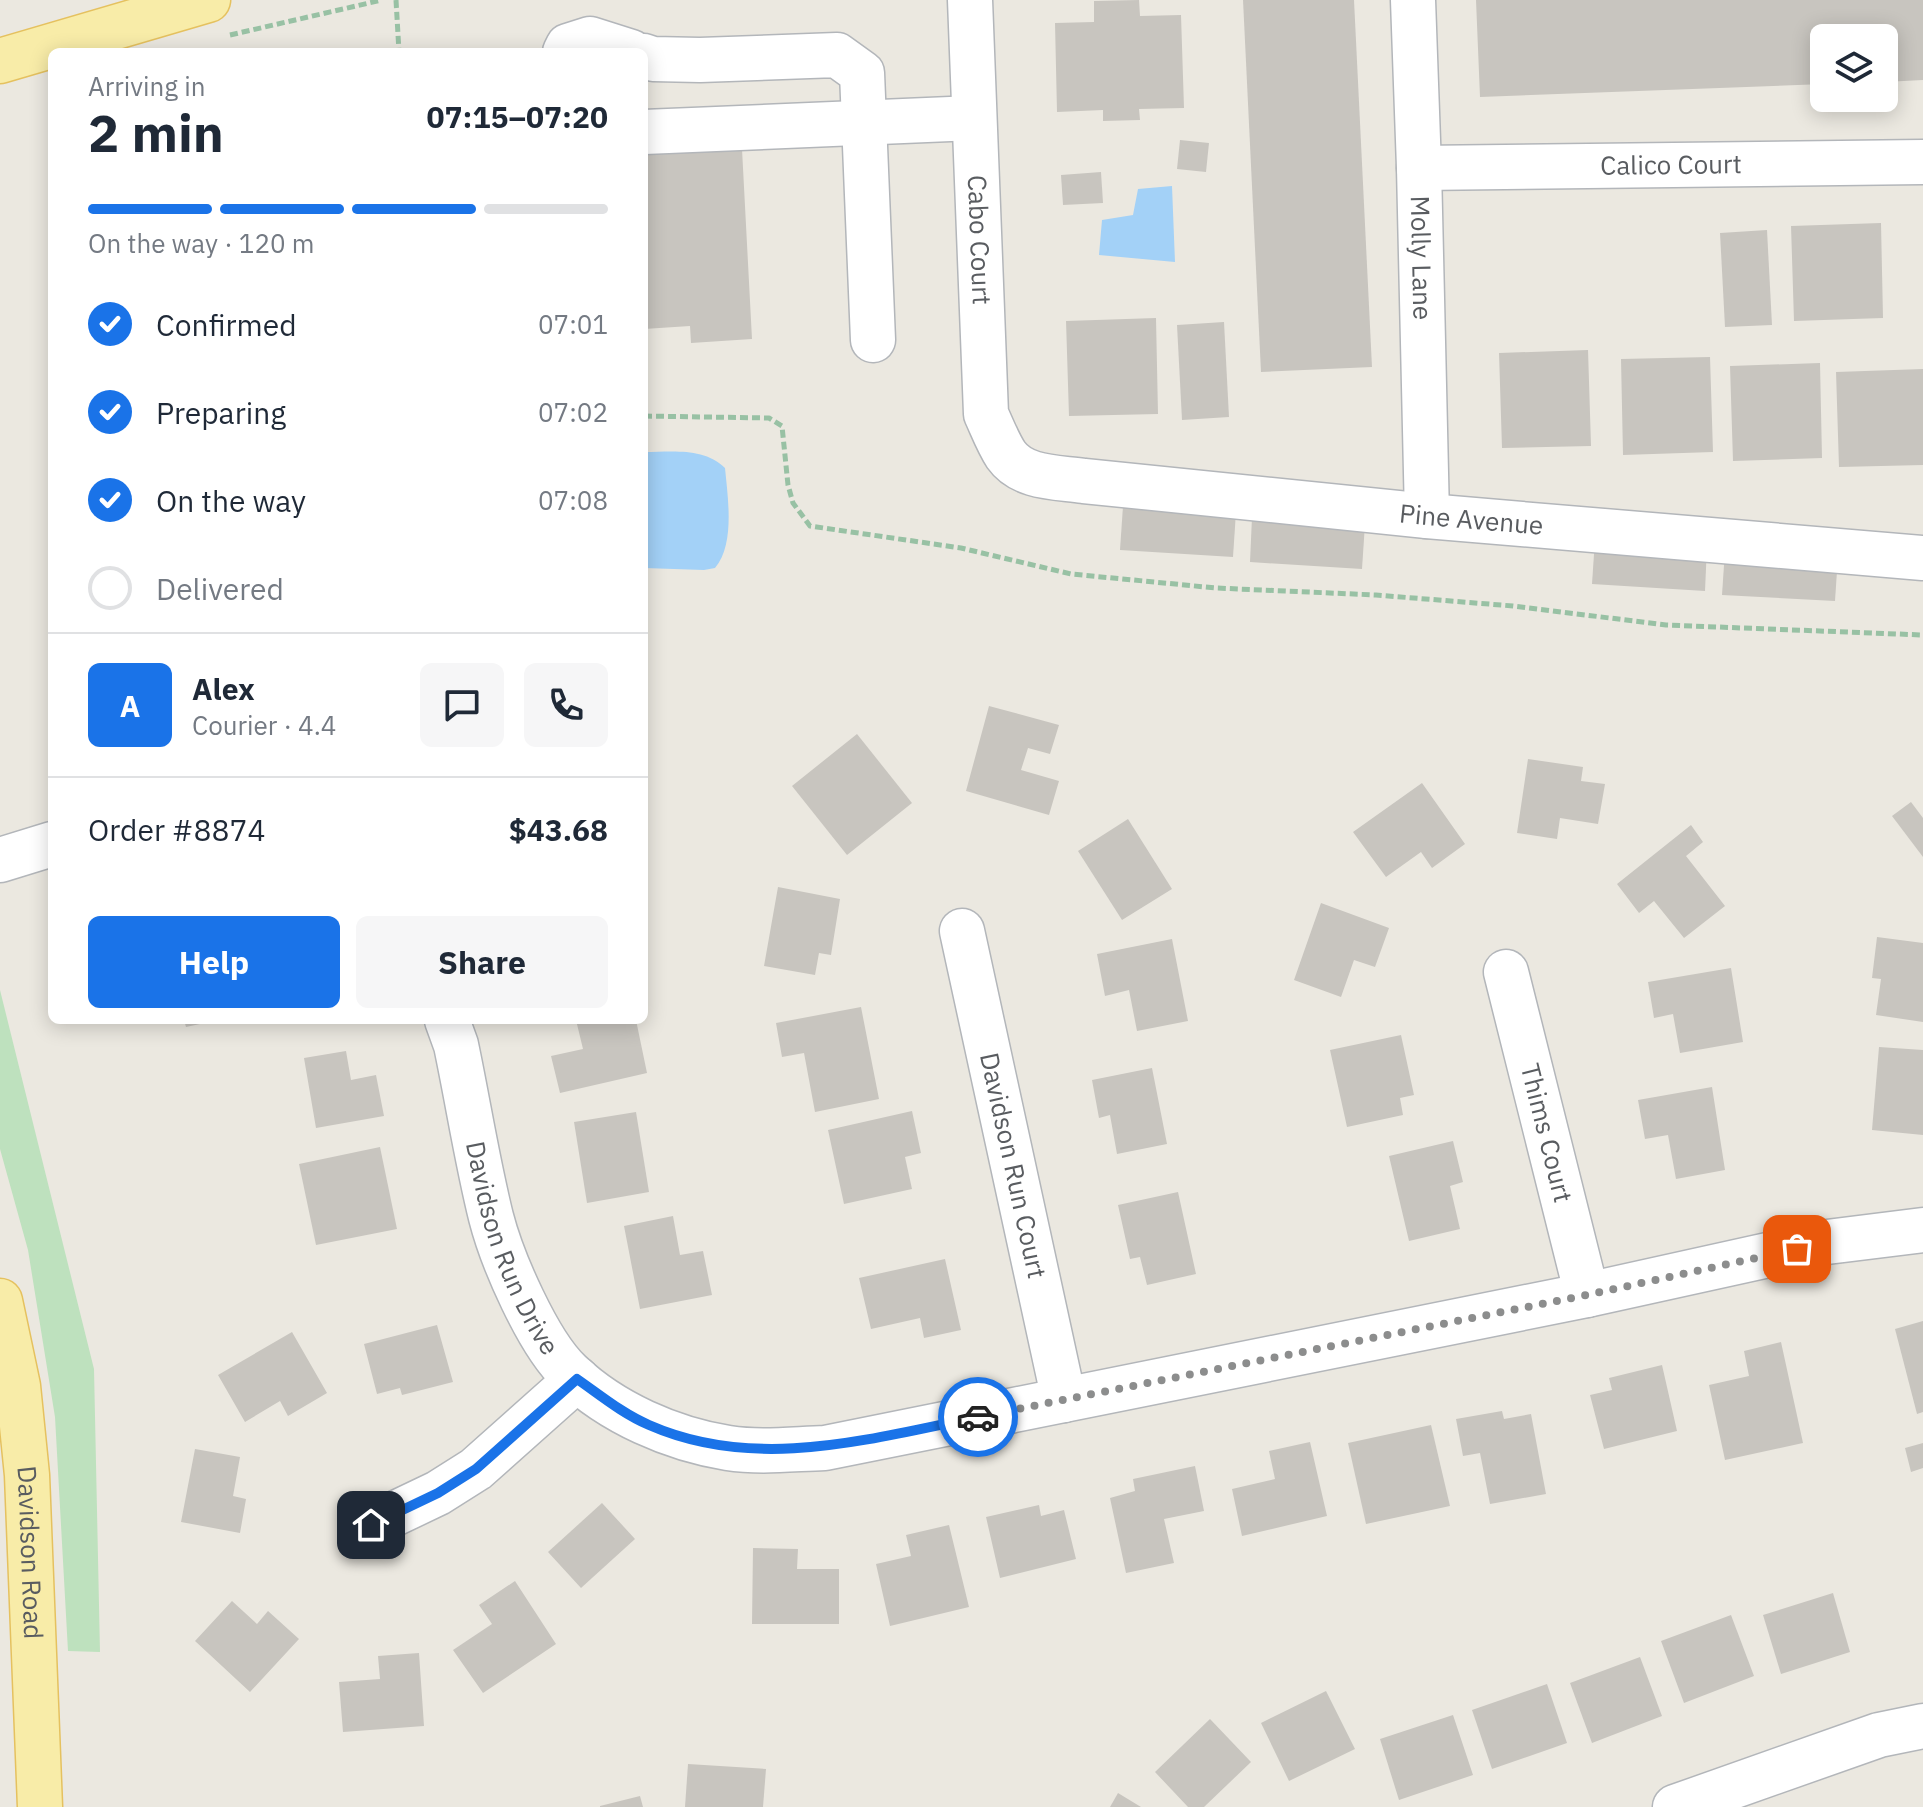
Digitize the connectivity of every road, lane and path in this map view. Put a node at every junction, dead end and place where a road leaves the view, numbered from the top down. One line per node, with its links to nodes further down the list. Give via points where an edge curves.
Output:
1 (382, 0): 5 (path)
2 (396, 0): 7 (path)
3 (970, 0): 13 (street, Cabo Court)
4 (1413, 0): 17 (street, Molly Lane)
5 (214, 18): 6 (main road)
6 (65, 48)
7 (399, 48)
8 (567, 48): 9 (street, via 590,39)
9 (618, 48)
10 (48, 51): 12 (main road)
11 (648, 57): 14 (street, via 837,55 862,73)
12 (0, 61)
13 (974, 118): 14 (street); 20 (street, Cabo Court, via 986,414 1007,456)
14 (865, 123): 15 (street); 18 (street)
15 (648, 132)
16 (1923, 162): 17 (street, Calico Court)
17 (1419, 168): 21 (street, Molly Lane)
18 (873, 340)
19 (648, 416): 23 (path, via 769,418 782,426 793,503 810,526 961,548 1071,574 1513,606 1666,625)
20 (1021, 468): 21 (street, Pine Avenue, via 1084,481)
21 (1427, 516): 22 (street, Pine Avenue)
22 (1923, 558)
23 (1923, 635)
24 (48, 845): 25 (street)
25 (0, 860)
26 (962, 931): 33 (street, Davidson Run Court)
27 (1506, 972): 30 (street, Thims Court)
28 (448, 1024): 32 (street, Davidson Run Drive, via 491,1218 513,1282 545,1338)
29 (1923, 1230): 30 (street, Davidson Run Drive, via 1827,1242)
30 (1587, 1295): 33 (street, Davidson Run Drive)
31 (2, 1318): 36 (main road, Davidson Road, via 18,1386 27,1475)
32 (577, 1379): 33 (street, Davidson Run Drive, via 648,1425 727,1448 766,1451 825,1448); 34 (street, via 476,1469)
33 (1064, 1400)
34 (371, 1525)
35 (1923, 1726): 37 (street, via 1879,1735)
36 (40, 1807)
37 (1675, 1807)

